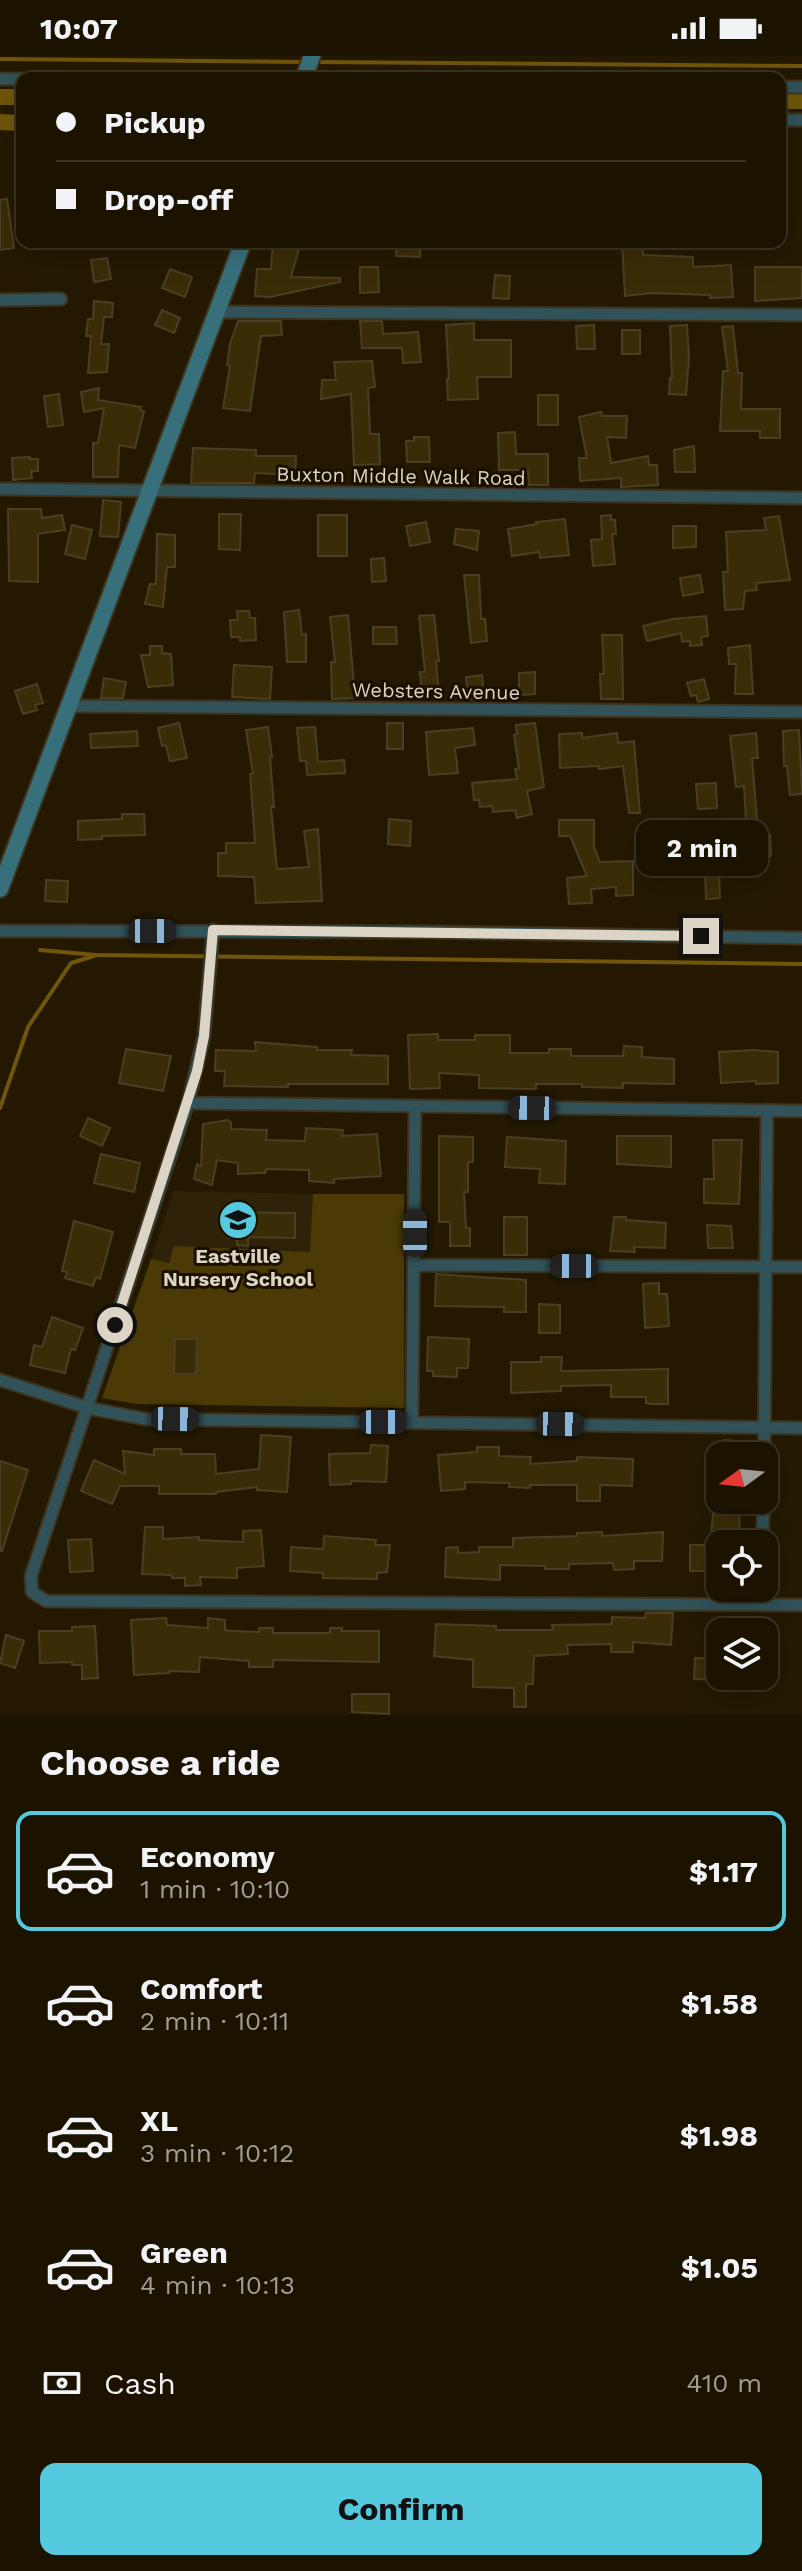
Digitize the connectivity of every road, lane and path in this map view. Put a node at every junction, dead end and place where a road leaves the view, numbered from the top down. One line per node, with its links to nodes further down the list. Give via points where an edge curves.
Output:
1 (241, 248): 4 (main road)
2 (61, 299): 3 (street)
3 (0, 300)
4 (217, 312): 5 (street); 7 (main road)
5 (802, 315)
6 (0, 489): 7 (street, Buxton Middle Walk Road)
7 (151, 492): 8 (street, Buxton Middle Walk Road); 9 (main road)
8 (802, 498)
9 (69, 706): 10 (street, Websters Avenue); 11 (main road)
10 (802, 712)
11 (0, 889)
12 (0, 931): 13 (street)
13 (213, 935): 14 (street); 15 (street, via 204,1036)
14 (802, 938)
15 (188, 1103): 16 (street); 23 (street)
16 (415, 1107): 17 (street); 19 (street)
17 (767, 1110): 18 (street); 20 (street)
18 (802, 1111)
19 (415, 1265): 20 (street); 24 (street)
20 (765, 1267): 21 (street); 25 (street)
21 (802, 1267)
22 (0, 1380): 23 (street)
23 (88, 1408): 24 (street, via 145,1419); 28 (street, via 31,1576 32,1592 46,1601)
24 (412, 1422): 25 (street)
25 (765, 1428): 26 (street); 27 (street)
26 (802, 1428)
27 (765, 1442)
28 (761, 1605): 29 (street)
29 (802, 1605)

